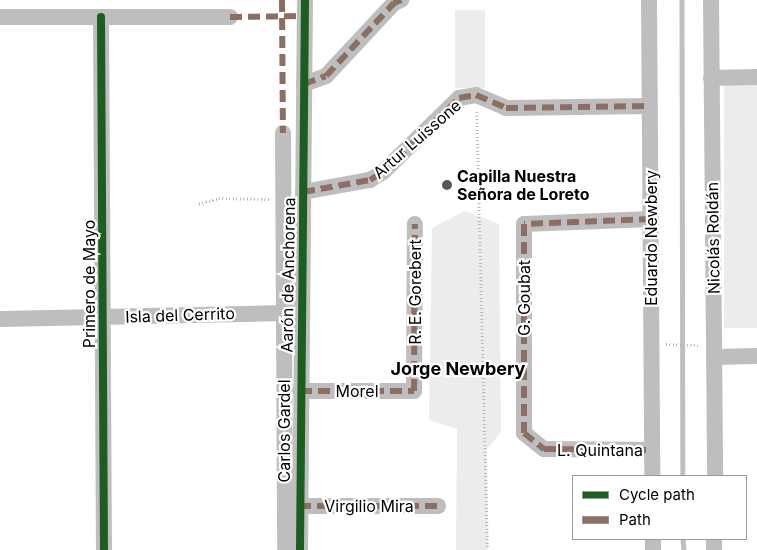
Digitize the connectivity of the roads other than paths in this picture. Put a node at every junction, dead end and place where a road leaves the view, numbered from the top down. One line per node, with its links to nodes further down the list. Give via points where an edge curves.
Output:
1 (305, 0): 10 (street, Aarón de Anchorena)
2 (401, 0): 10 (street, via 394,3 326,76)
3 (649, 0): 11 (street, Eduardo Newbery)
4 (711, 0): 9 (street, Nicolás Roldán)
5 (0, 17): 6 (street)
6 (100, 17): 7 (street); 18 (street, Primero de Mayo)
7 (230, 17)
8 (757, 77): 9 (street)
9 (711, 78): 21 (street, Nicolás Roldán)
10 (304, 84): 13 (street, Aarón de Anchorena)
11 (650, 106): 13 (street, Artur Luissone, via 506,108 476,96 459,98 383,172 370,180); 14 (street, Eduardo Newbery)
12 (283, 133): 16 (street, Carlos Gardel)
13 (304, 192): 17 (street, Aarón de Anchorena)
14 (650, 219): 24 (street, G. Goubat, via 524,224); 25 (street, Eduardo Newbery)
15 (415, 224): 23 (street, R. E. Gorebert)
16 (284, 312): 17 (street, Isla del Cerrito); 18 (street, Isla del Cerrito); 31 (street, Carlos Gardel)
17 (300, 313): 22 (street, Aarón de Anchorena)
18 (103, 317): 19 (street, Isla del Cerrito); 30 (street, Primero de Mayo)
19 (0, 319)
20 (757, 356): 21 (street)
21 (716, 357): 27 (street, Nicolás Roldán)
22 (300, 391): 23 (street, Morel); 28 (street, Aarón de Anchorena)
23 (414, 391)
24 (524, 433): 25 (street, L. Quintana, via 544,449)
25 (652, 450): 26 (street, Eduardo Newbery)
26 (652, 475)
27 (715, 475)
28 (299, 506): 29 (street, Virgilio Mira); 32 (street, Aarón de Anchorena)
29 (438, 506)
30 (104, 550)
31 (285, 550)
32 (300, 550)

